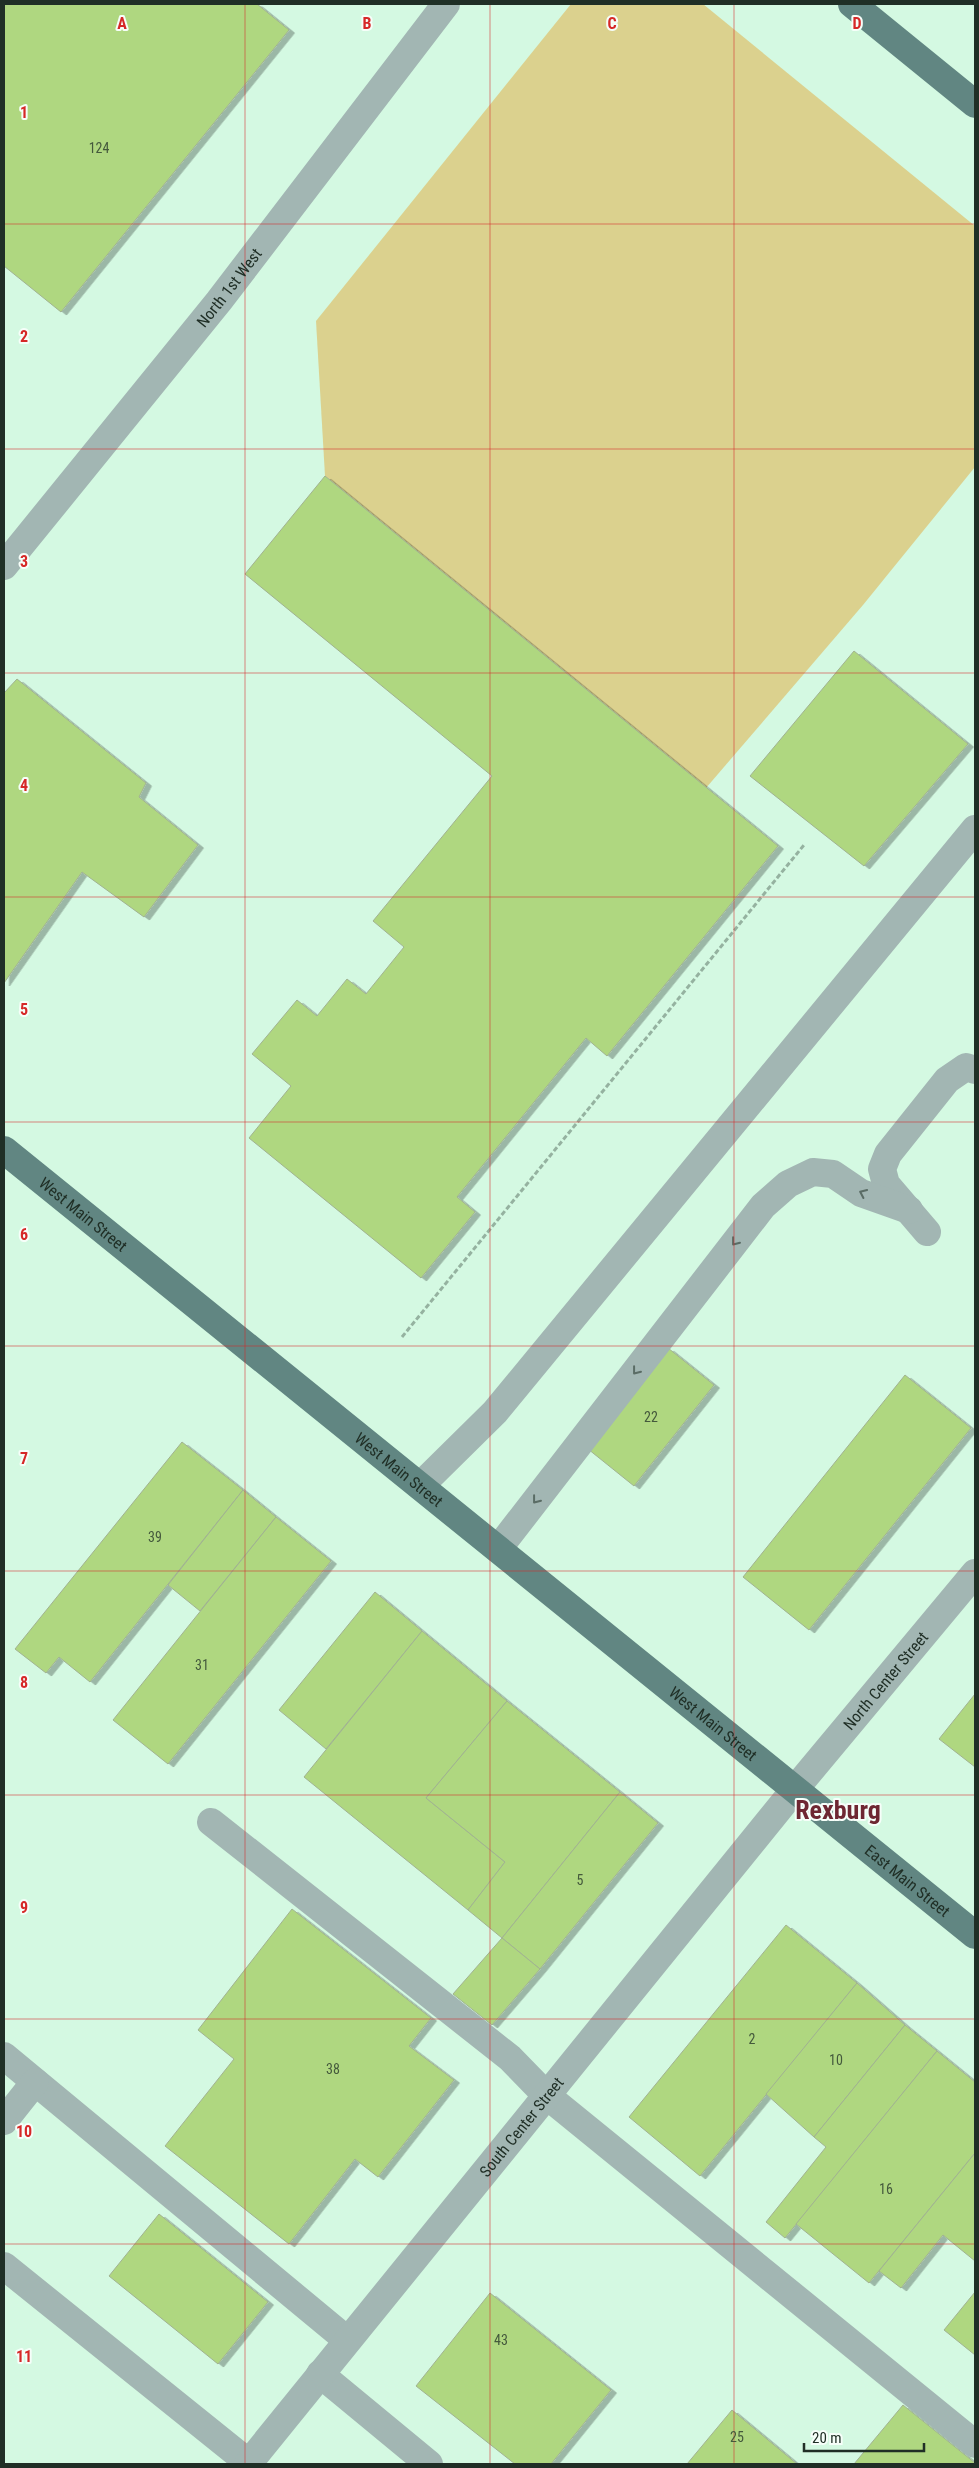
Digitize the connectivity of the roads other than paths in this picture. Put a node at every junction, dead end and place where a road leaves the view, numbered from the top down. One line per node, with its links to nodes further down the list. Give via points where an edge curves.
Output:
1 (446, 4): 4 (street, North 1st West, via 219,301)
2 (852, 4): 3 (main road)
3 (975, 104)
4 (4, 566)
5 (975, 829): 10 (street, via 495,1412)
6 (975, 1070): 8 (street, via 966,1067 947,1080 888,1154 882,1169 886,1184)
7 (4, 1150): 10 (main road, West Main Street)
8 (909, 1210): 9 (street); 11 (street, one-way to 11, via 861,1193 833,1174 813,1172 788,1184 763,1206)
9 (927, 1232)
10 (420, 1486): 11 (main road, West Main Street)
11 (498, 1549): 13 (main road, West Main Street)
12 (975, 1573): 13 (street, North Center Street)
13 (794, 1789): 15 (main road, East Main Street); 18 (street, South Center Street)
14 (211, 1822): 18 (street, via 504,2053)
15 (975, 1935)
16 (4, 2056): 17 (street)
17 (36, 2082): 19 (street); 21 (street)
18 (546, 2095): 21 (street, South Center Street); 23 (street)
19 (4, 2121)
20 (4, 2266): 24 (street)
21 (347, 2340): 22 (street, South Center Street)
22 (320, 2374): 24 (street, South Center Street); 25 (street)
23 (975, 2444)
24 (248, 2464)
25 (429, 2464)

